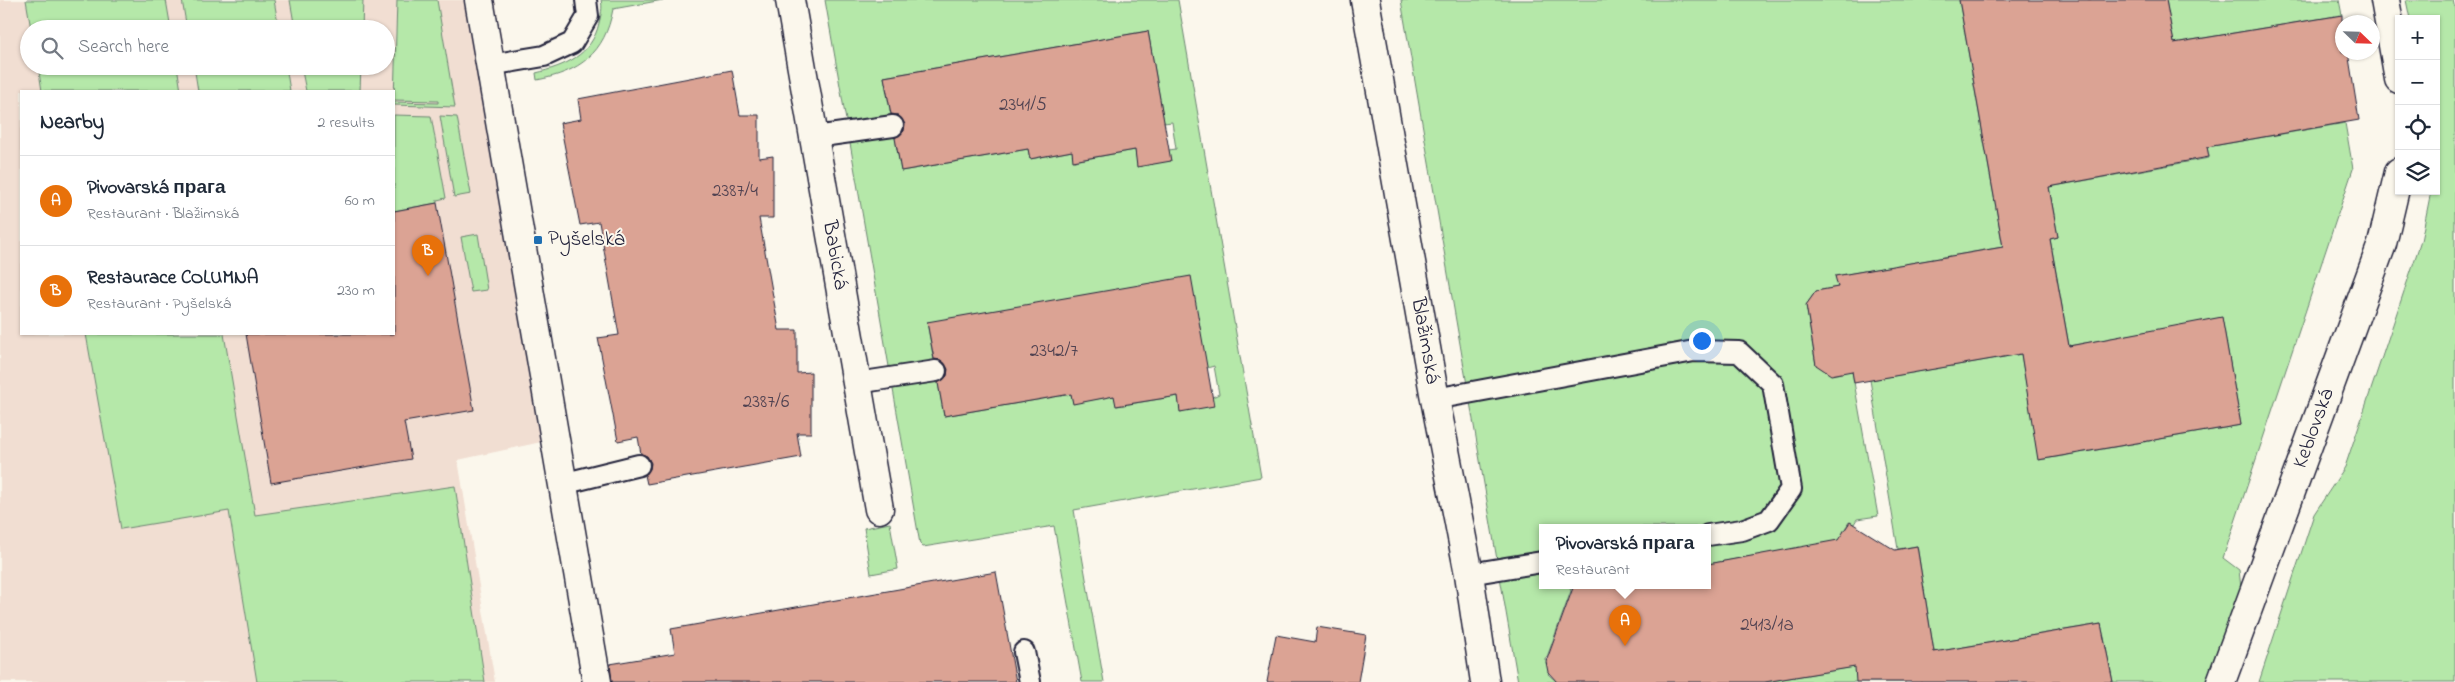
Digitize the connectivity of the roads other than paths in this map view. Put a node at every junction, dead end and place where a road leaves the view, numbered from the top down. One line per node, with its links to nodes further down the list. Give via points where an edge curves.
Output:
1 (478, 0): 7 (street)
2 (586, 0): 7 (lane, via 588,16 572,43 544,56)
3 (790, 0): 9 (street, Babická)
4 (1365, 0): 13 (street, Blažimská)
5 (2385, 0): 6 (street)
6 (2396, 60)
7 (490, 65): 15 (street)
8 (893, 126): 9 (lane)
9 (815, 137): 12 (street, Babická)
10 (2395, 189): 24 (street, Keblovská, via 2382,244)
11 (936, 371): 12 (lane)
12 (857, 383): 16 (street, Babická)
13 (1435, 399): 17 (lane, via 1694,351 1739,352 1772,384 1791,489 1769,520 1742,530); 19 (street, Blažimská)
14 (639, 465): 15 (lane)
15 (562, 484): 21 (street)
16 (879, 509)
17 (1711, 535)
18 (1539, 562): 19 (lane)
19 (1469, 574): 23 (street, Blažimská)
20 (1024, 652): 22 (lane)
21 (597, 682)
22 (1030, 682)
23 (1485, 682)
24 (2221, 682)

